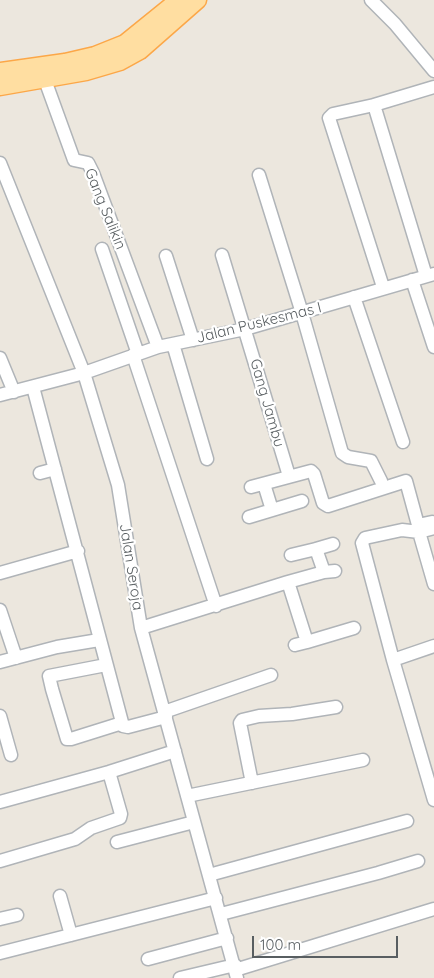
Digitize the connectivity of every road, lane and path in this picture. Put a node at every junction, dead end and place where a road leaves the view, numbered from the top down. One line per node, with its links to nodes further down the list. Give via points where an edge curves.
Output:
1 (178, 0): 4 (main road, via 125,43 95,55)
2 (198, 0): 6 (main road, via 140,50 120,62)
3 (371, 0): 5 (street)
4 (0, 71)
5 (434, 71)
6 (45, 80): 7 (main road); 23 (street, Gang Salikin, via 74,160 88,163 93,173)
7 (0, 87)
8 (434, 87): 9 (street)
9 (374, 105): 15 (street); 17 (street, via 333,114 329,118)
10 (0, 163): 27 (street, Jalan Seroja)
11 (259, 175): 19 (street)
12 (102, 249): 25 (street)
13 (222, 255): 20 (street, Gang Jambu)
14 (166, 256): 21 (street)
15 (430, 275): 16 (street, Jalan Puskesmas I)
16 (412, 280): 17 (street, Jalan Puskesmas I); 24 (street)
17 (383, 287): 18 (street, Jalan Puskesmas I)
18 (354, 297): 19 (street, Jalan Puskesmas I); 31 (street)
19 (302, 313): 20 (street, Jalan Puskesmas I); 36 (street, via 342,452 348,457 371,461)
20 (245, 329): 21 (street, Jalan Puskesmas I); 35 (street, Gang Jambu)
21 (193, 340): 22 (street, Jalan Puskesmas I)
22 (173, 344): 23 (street, Jalan Puskesmas I); 32 (street)
23 (158, 347): 25 (street, Jalan Puskesmas I)
24 (434, 347)
25 (136, 354): 27 (street, Jalan Puskesmas I); 50 (street)
26 (0, 358): 29 (street)
27 (84, 373): 28 (street, Jalan Puskesmas I); 52 (street, Jalan Seroja, via 118,485)
28 (34, 387): 29 (street, Jalan Puskesmas I); 33 (street)
29 (14, 392): 30 (street, Jalan Puskesmas I)
30 (0, 396)
31 (403, 442)
32 (207, 459)
33 (55, 469): 34 (street); 45 (street)
34 (40, 473)
35 (289, 476): 38 (street, via 257,486); 40 (street, via 313,472 326,506 406,481 418,525)
36 (381, 481)
37 (302, 501): 38 (street)
38 (272, 510): 39 (street)
39 (249, 517)
40 (434, 522)
41 (434, 528): 42 (street)
42 (419, 532): 49 (street); 57 (street, via 402,530 365,538 362,543)
43 (333, 544): 44 (street)
44 (316, 549): 46 (street); 48 (street, via 329,571)
45 (78, 551): 47 (street); 54 (street)
46 (291, 555)
47 (0, 573)
48 (288, 582): 50 (street); 53 (street, via 301,644)
49 (434, 584)
50 (216, 606): 52 (street)
51 (0, 610): 56 (street)
52 (141, 628): 62 (street, Jalan Seroja)
53 (354, 628)
54 (99, 640): 56 (street); 59 (street)
55 (434, 646): 57 (street)
56 (16, 658): 58 (street)
57 (393, 660): 71 (street)
58 (0, 662)
59 (106, 665): 64 (street); 64 (street, via 49,676 52,689 67,739)
60 (271, 675): 62 (street)
61 (336, 706): 69 (street, via 242,720)
62 (165, 715): 64 (street, via 127,727); 65 (street, Jalan Seroja)
63 (0, 716): 66 (street)
64 (122, 723)
65 (175, 751): 68 (street); 70 (street, Jalan Seroja)
66 (11, 755)
67 (363, 760): 69 (street)
68 (109, 772): 72 (street); 76 (street, via 120,818 91,828 75,839)
69 (252, 783): 70 (street)
70 (187, 796): 74 (street, Jalan Seroja)
71 (434, 800)
72 (0, 802)
73 (407, 821): 78 (street)
74 (194, 822): 75 (street); 78 (street, Jalan Seroja)
75 (117, 842)
76 (0, 861)
77 (418, 861): 82 (street)
78 (209, 875): 80 (street, Jalan Seroja)
79 (60, 896): 85 (street)
80 (216, 898): 82 (street, Jalan Seroja); 85 (street)
81 (434, 909): 89 (street)
82 (221, 914): 86 (street, Jalan Seroja)
83 (18, 915): 84 (street)
84 (0, 919)
85 (71, 935): 87 (street)
86 (227, 938): 88 (street); 89 (street, Jalan Seroja)
87 (0, 953)
88 (148, 959)
89 (236, 971): 90 (street)
90 (180, 978)

